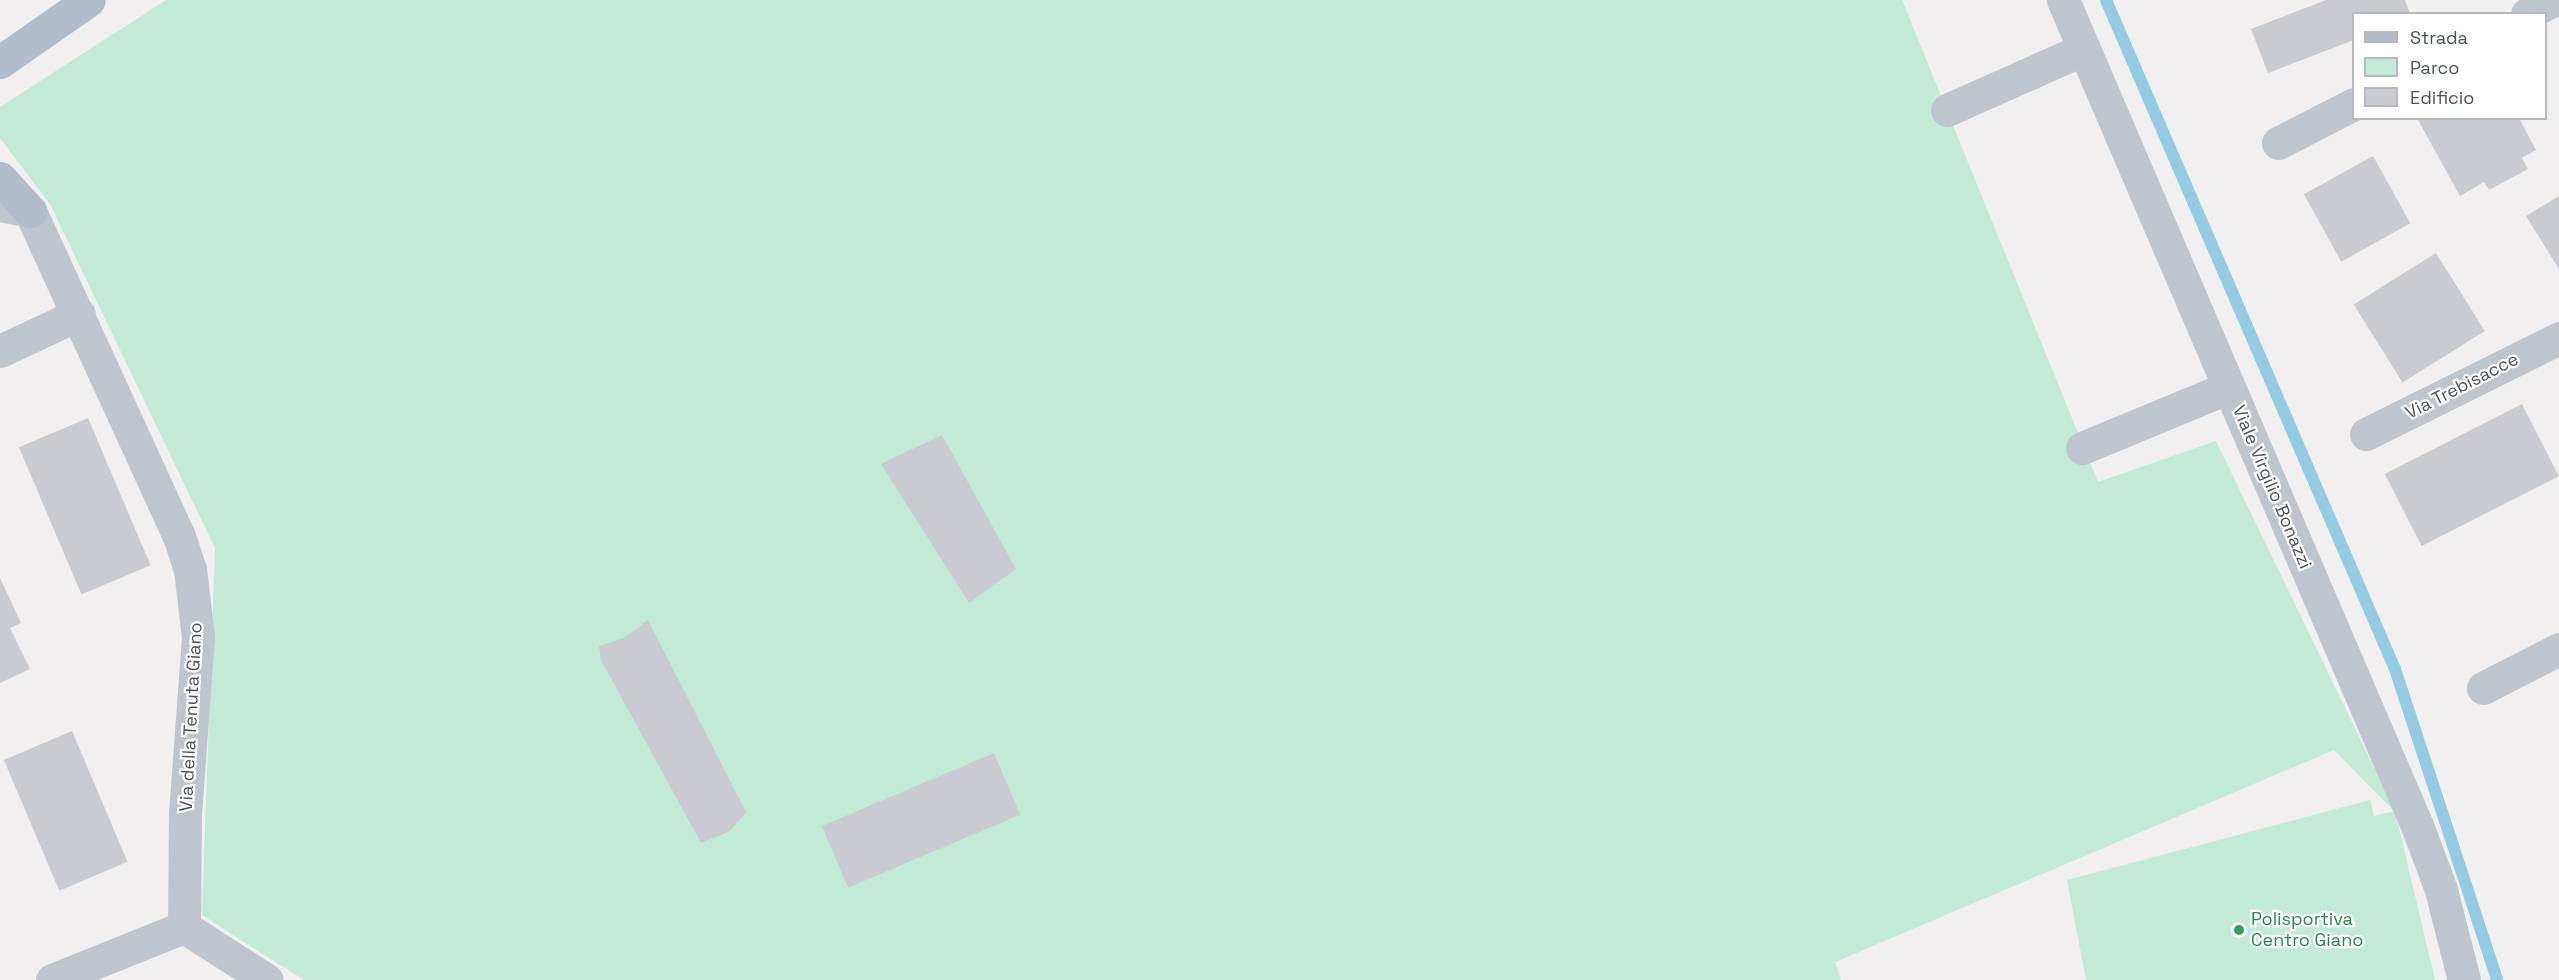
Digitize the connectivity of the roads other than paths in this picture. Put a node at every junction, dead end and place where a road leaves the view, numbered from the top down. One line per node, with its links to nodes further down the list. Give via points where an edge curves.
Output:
1 (89, 0): 6 (main road)
2 (2063, 0): 5 (street, Viale Virgilio Bonazzi)
3 (2553, 0): 4 (street)
4 (2531, 12)
5 (2084, 49): 8 (street); 15 (street, Viale Virgilio Bonazzi)
6 (0, 62)
7 (2352, 105): 9 (street)
8 (1947, 110)
9 (2278, 142)
10 (0, 178): 11 (main road)
11 (15, 208): 12 (street, Via della Tenuta Giano)
12 (79, 314): 14 (street); 20 (street, Via della Tenuta Giano, via 179,536 195,590 198,637 185,813)
13 (2559, 338): 16 (street, Via Trebisacce)
14 (0, 351)
15 (2229, 387): 17 (street); 23 (street, Viale Virgilio Bonazzi, via 2418,828 2441,890)
16 (2366, 434)
17 (2082, 448)
18 (2559, 649): 19 (street)
19 (2484, 687)
20 (184, 927): 21 (street); 22 (street)
21 (52, 980)
22 (267, 980)
23 (2464, 980)

